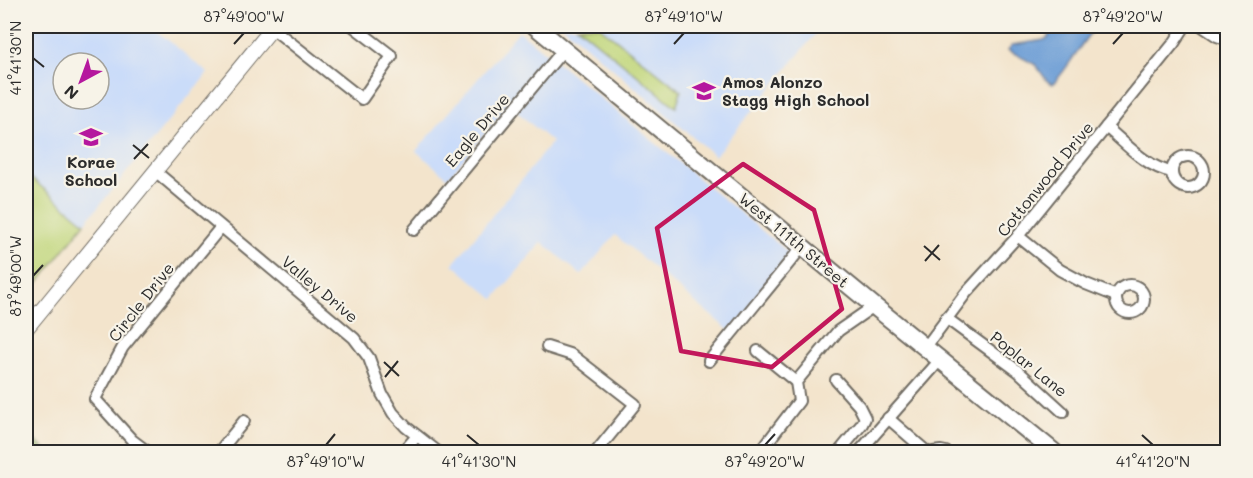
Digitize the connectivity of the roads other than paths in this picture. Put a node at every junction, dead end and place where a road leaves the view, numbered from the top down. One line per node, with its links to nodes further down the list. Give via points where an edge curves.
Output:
1 (353, 26): 5 (street, via 392,56 362,99)
2 (535, 26): 7 (main road, West 111th Street)
3 (1185, 26): 8 (street, Cottonwood Drive)
4 (1202, 26): 6 (street)
5 (273, 27): 9 (street)
6 (1227, 40)
7 (564, 49): 12 (street, Eagle Drive); 14 (main road, West 111th Street)
8 (1106, 127): 10 (street, via 1147,161); 13 (street, Cottonwood Drive)
9 (155, 171): 11 (street, Valley Drive); 18 (street)
10 (1172, 172)
11 (221, 227): 29 (street, Valley Drive, via 354,338 369,358 387,405); 30 (street, Circle Drive, via 123,347 95,399)
12 (414, 230)
13 (1018, 236): 15 (street, via 1060,270); 17 (street, Cottonwood Drive)
14 (802, 247): 16 (main road, West 111th Street); 23 (street)
15 (1116, 296)
16 (874, 306): 20 (main road, West 111th Street); 25 (street, via 838,331)
17 (946, 318): 20 (street, Cottonwood Drive); 26 (street, Poplar Lane, via 1018,370)
18 (26, 329)
19 (548, 347): 34 (street, via 572,355 635,405)
20 (925, 348): 22 (main road, West 111th Street)
21 (758, 351): 25 (street)
22 (940, 360): 27 (street); 41 (main road, West 111th Street)
23 (709, 361)
24 (836, 380): 36 (street, via 865,417)
25 (796, 382): 35 (street, via 799,400)
26 (1063, 412)
27 (888, 418): 37 (street); 38 (street)
28 (244, 422): 31 (street)
29 (417, 436): 32 (street); 33 (street, Valley Drive)
30 (148, 453)
31 (219, 453)
32 (403, 453)
33 (438, 453)
34 (596, 453)
35 (760, 453)
36 (839, 453)
37 (859, 453)
38 (927, 453)
39 (933, 453): 40 (street)
40 (946, 453)
41 (1054, 453)

